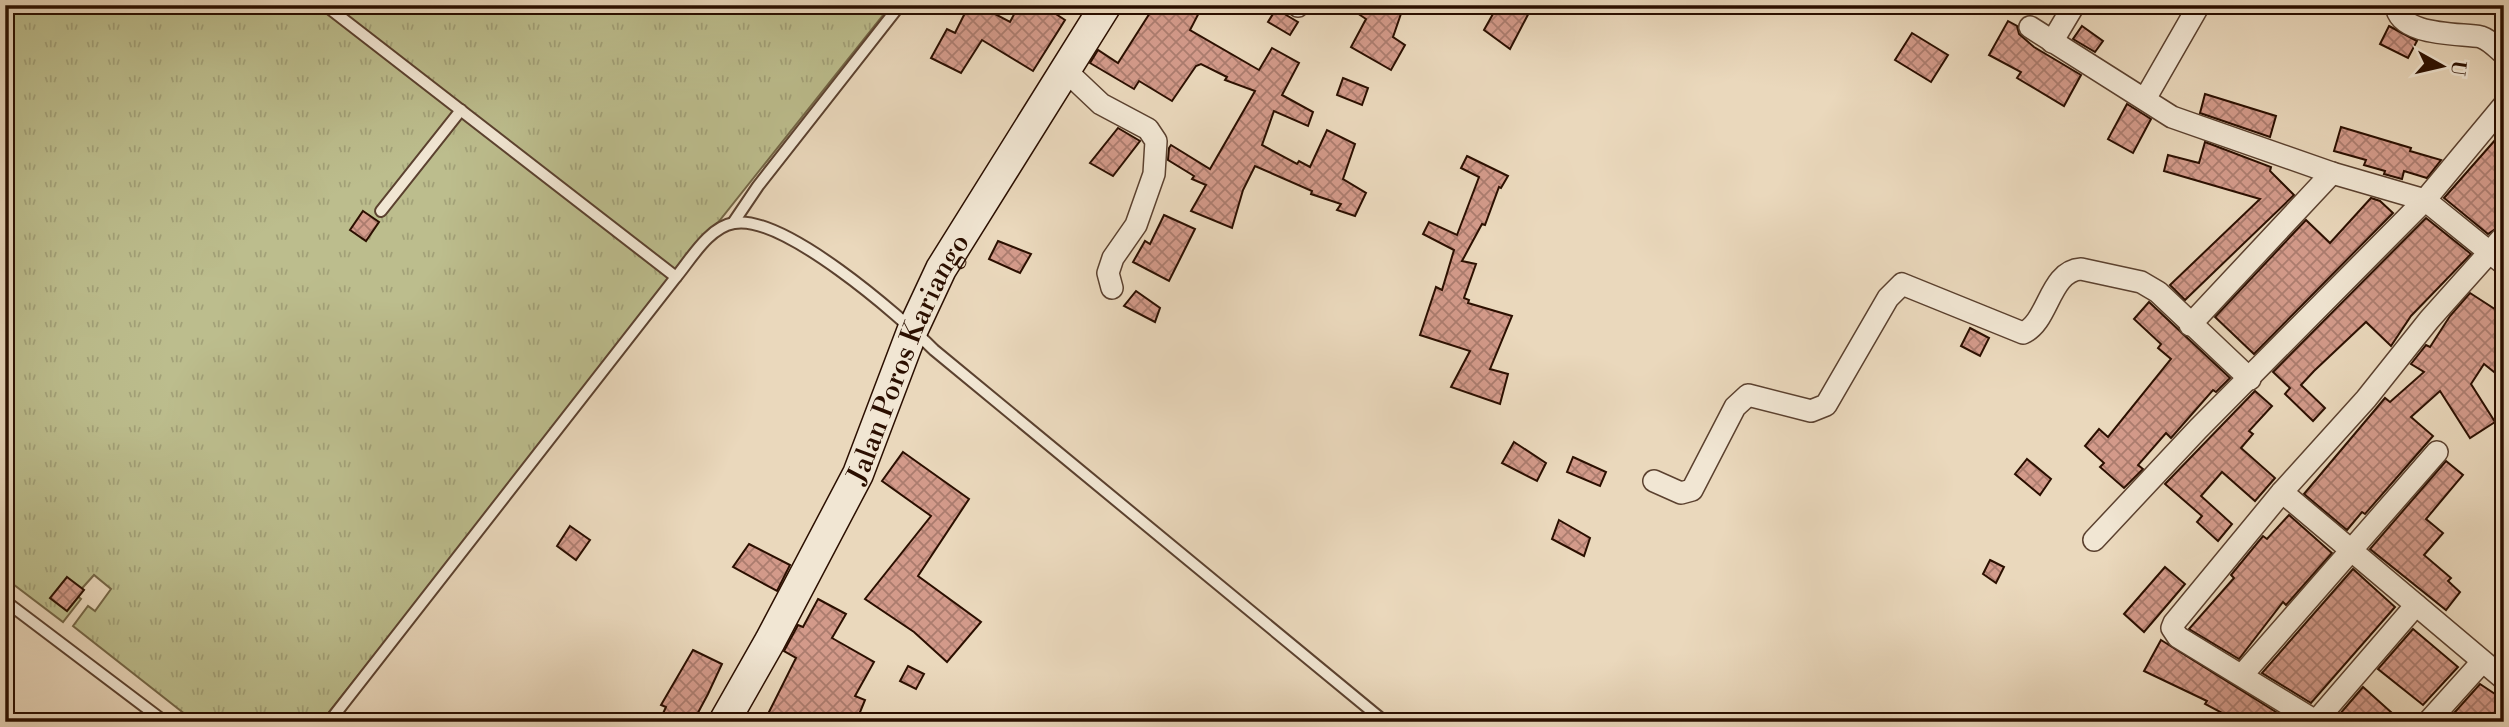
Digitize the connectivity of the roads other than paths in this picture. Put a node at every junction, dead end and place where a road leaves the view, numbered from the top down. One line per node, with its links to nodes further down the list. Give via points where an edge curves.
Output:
1 (325, 5): 13 (lane)
2 (900, 5): 17 (lane)
3 (1106, 5): 10 (main road, Jalan Poros Kariango)
4 (2074, 5): 8 (street)
5 (2199, 5): 11 (street)
6 (2396, 5): 9 (street, via 2400,16 2421,28 2439,35 2481,37)
7 (2030, 27): 8 (street)
8 (2052, 42): 11 (street)
9 (2504, 54)
10 (1065, 70): 21 (street, via 1101,104 1148,128 1156,141 1154,174 1136,225 1112,258 1108,273); 23 (main road, Jalan Poros Kariango, via 941,269)
11 (2145, 99): 14 (street, via 2172,117)
12 (2504, 105): 15 (street)
13 (461, 110): 16 (lane); 20 (lane)
14 (2332, 173): 15 (street); 22 (street)
15 (2425, 200): 19 (street); 24 (street)
16 (381, 211)
17 (733, 223): 20 (lane, via 712,234); 23 (lane, via 758,224 786,235)
18 (2504, 236): 19 (street)
19 (2496, 258): 27 (street)
20 (676, 277): 37 (lane)
21 (1112, 288)
22 (2190, 325): 24 (street); 26 (street, via 2148,286 2081,269 2067,273 2031,328 2022,333 1909,285 1898,285 1826,405 1811,411 1748,395 1735,407 1692,490 1681,494)
23 (913, 329): 38 (main road, Jalan Poros Kariango, via 858,474); 39 (lane)
24 (2250, 379): 28 (street)
25 (2437, 452): 29 (street)
26 (1654, 481)
27 (2282, 492): 29 (street); 33 (street, via 2173,626 2178,637)
28 (2094, 540)
29 (2349, 550): 31 (street); 33 (street)
30 (5, 601): 36 (lane)
31 (2416, 605): 32 (street); 40 (street)
32 (2482, 662): 34 (street); 41 (street)
33 (2243, 674): 35 (street)
34 (2504, 679)
35 (2290, 714): 40 (street)
36 (165, 722)
37 (329, 722)
38 (723, 722)
39 (1385, 722)
40 (2316, 722)
41 (2428, 722)

